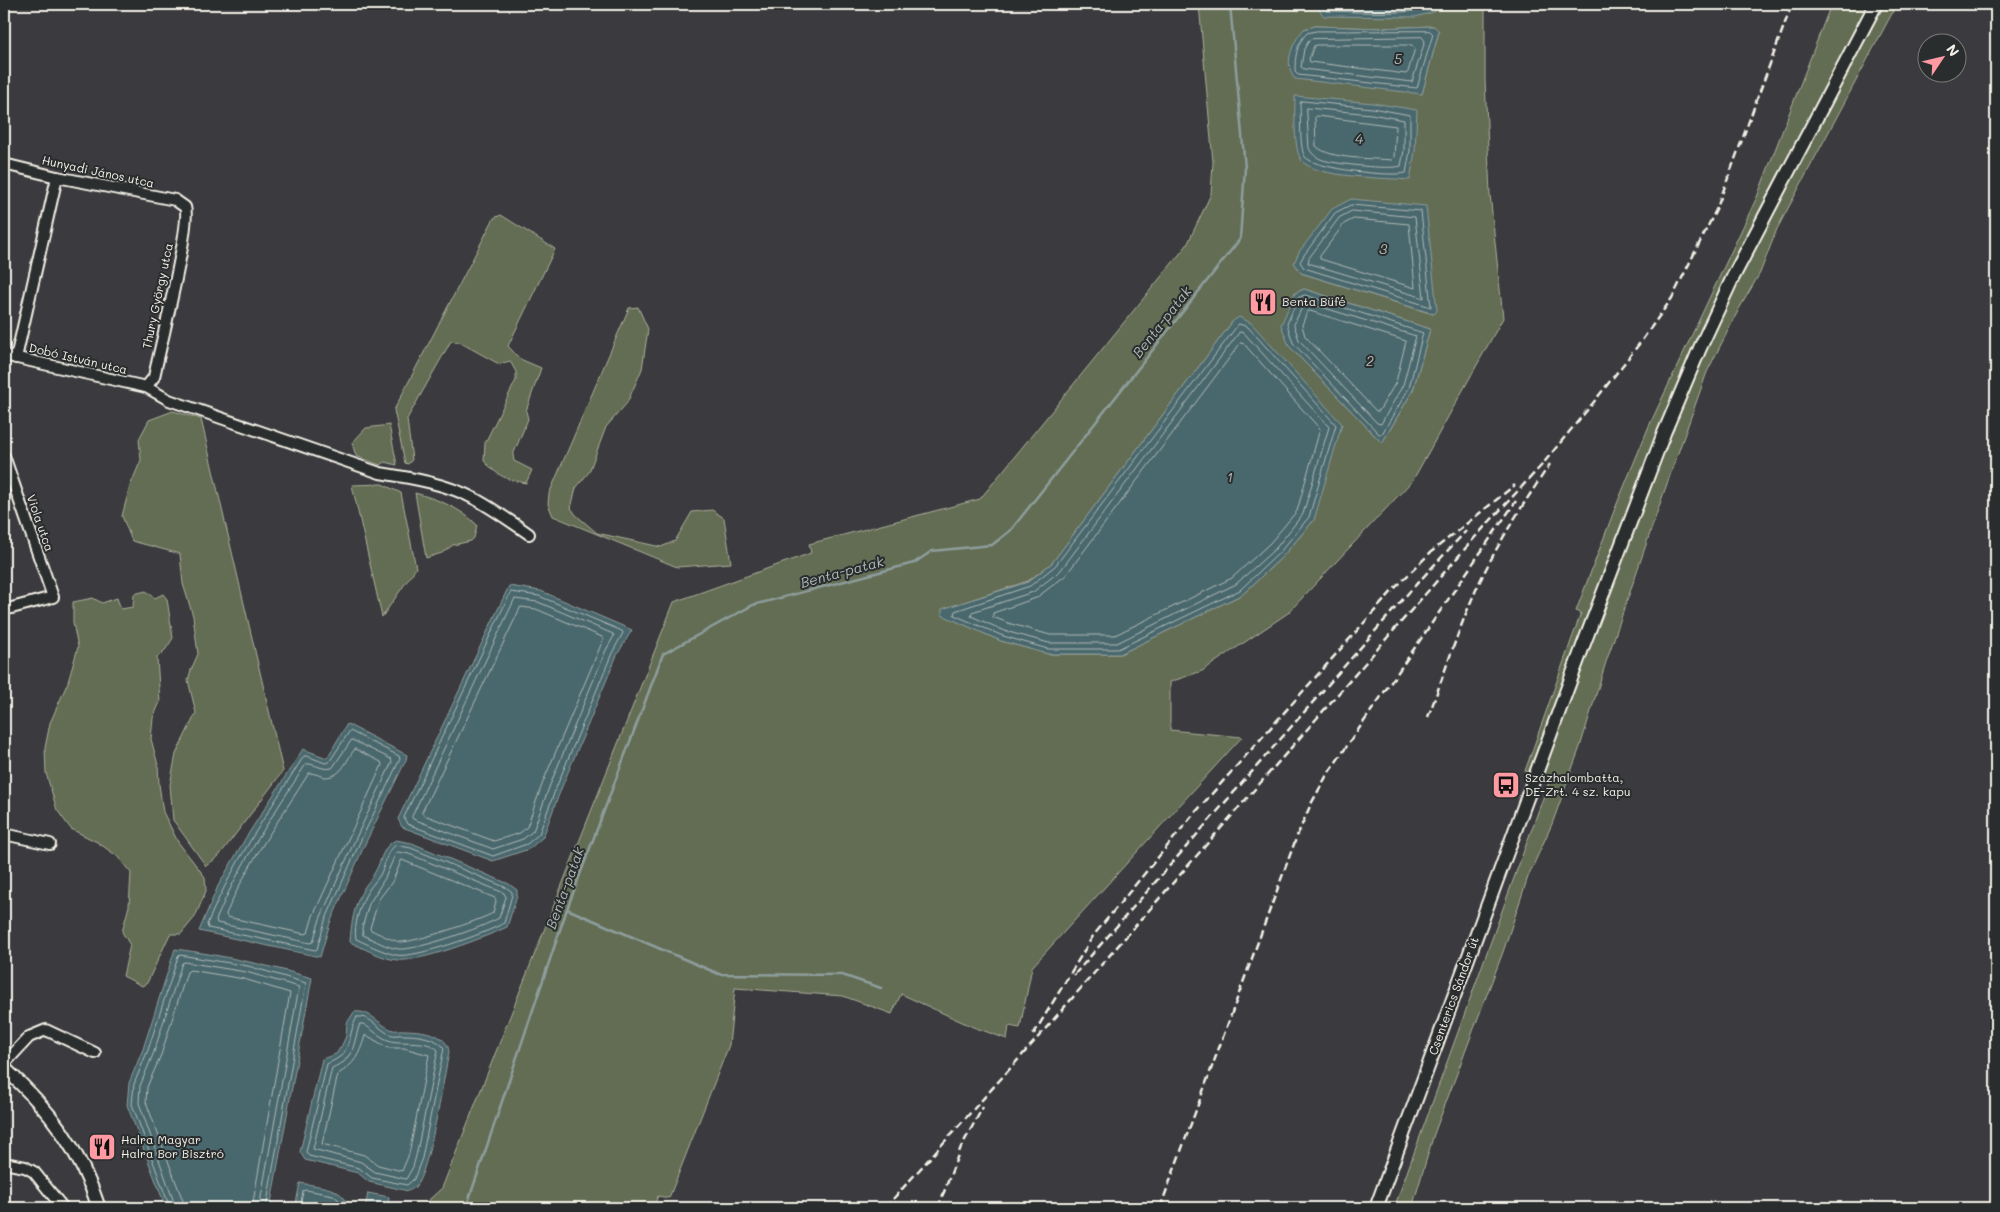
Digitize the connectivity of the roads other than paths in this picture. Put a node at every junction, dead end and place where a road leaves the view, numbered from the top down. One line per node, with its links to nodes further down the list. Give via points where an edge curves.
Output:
1 (1876, 4): 19 (street, Csenterics Sándor út, via 1733,277 1700,348 1639,496)
2 (4, 164): 3 (street, Hunyadi János utca)
3 (57, 177): 4 (street, Hunyadi János utca, via 175,200); 6 (street)
4 (185, 207): 7 (street, Thury György utca, via 187,217 177,271 154,377)
5 (4, 356): 6 (street, Dobó István utca)
6 (16, 358): 7 (street, Dobó István utca)
7 (146, 387): 9 (street, Dobó István utca, via 169,400 380,473 410,478 476,499)
8 (4, 456): 10 (street, Viola utca, via 54,597)
9 (529, 534)
10 (4, 610)
11 (4, 834): 12 (street)
12 (50, 844)
13 (95, 1053): 14 (street, via 46,1030 29,1037)
14 (4, 1064)
15 (4, 1068): 18 (street, via 25,1087 65,1135 81,1162)
16 (4, 1163): 17 (street, via 34,1172)
17 (63, 1208)
18 (99, 1208)
19 (1376, 1208)

